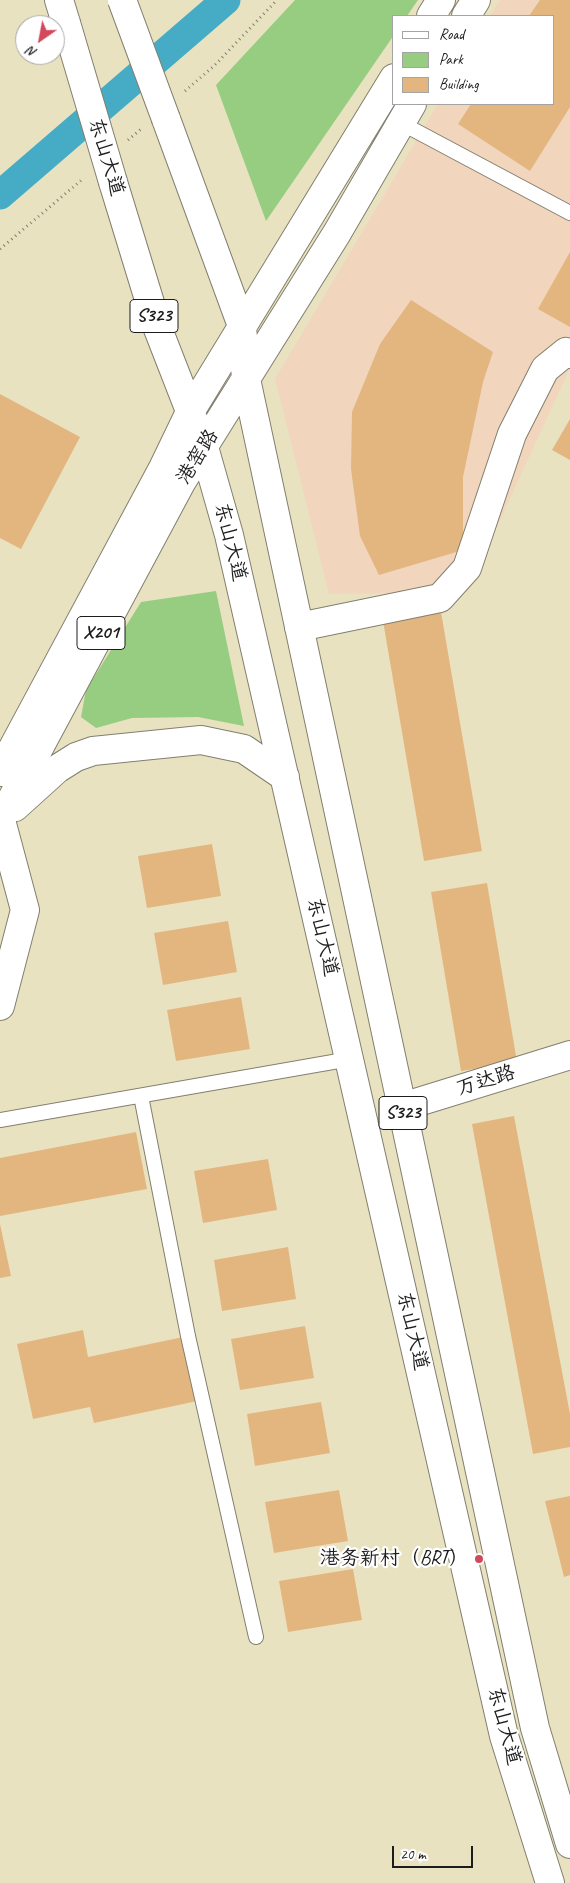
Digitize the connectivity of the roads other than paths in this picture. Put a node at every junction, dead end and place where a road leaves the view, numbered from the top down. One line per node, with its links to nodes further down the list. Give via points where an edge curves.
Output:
1 (122, 0): 10 (main road, 东山大道, bridge)
2 (441, 0): 5 (main road)
3 (476, 0): 6 (main road)
4 (62, 11): 13 (main road, 东山大道 / S323, bridge, via 158,329)
5 (432, 15)
6 (467, 15)
7 (392, 81): 10 (main road, 港窑路)
8 (406, 113): 9 (lane); 12 (main road, 港窑路, via 337,233)
9 (570, 213)
10 (242, 326): 12 (main road, 东山大道); 13 (main road, 港窑路)
11 (570, 354): 15 (main road, via 566,352 545,369 512,434 467,568 440,598)
12 (246, 379): 14 (main road, 港窑路); 15 (main road, 东山大道 / S323)
13 (190, 412): 14 (main road, 东山大道 / S323); 16 (main road, 港窑路 / X201)
14 (204, 447): 17 (main road, 东山大道 / S323, via 229,536); 18 (main road, 港窑路 / X201, via 182,481)
15 (299, 627): 23 (main road, 东山大道 / S323)
16 (0, 772)
17 (285, 777): 18 (main road, via 244,750 201,740 93,751 57,769); 21 (main road, 东山大道 / S323)
18 (0, 820): 19 (main road, via 25,910)
19 (0, 1006)
20 (570, 1055): 23 (main road, 万达路)
21 (350, 1059): 22 (lane); 27 (main road, 东山大道 / S323, via 504,1736)
22 (141, 1096): 24 (lane); 25 (lane, via 188,1336)
23 (402, 1107): 26 (main road, 东山大道 / S323, via 535,1728)
24 (0, 1120)
25 (256, 1638)
26 (570, 1844)
27 (550, 1883)

